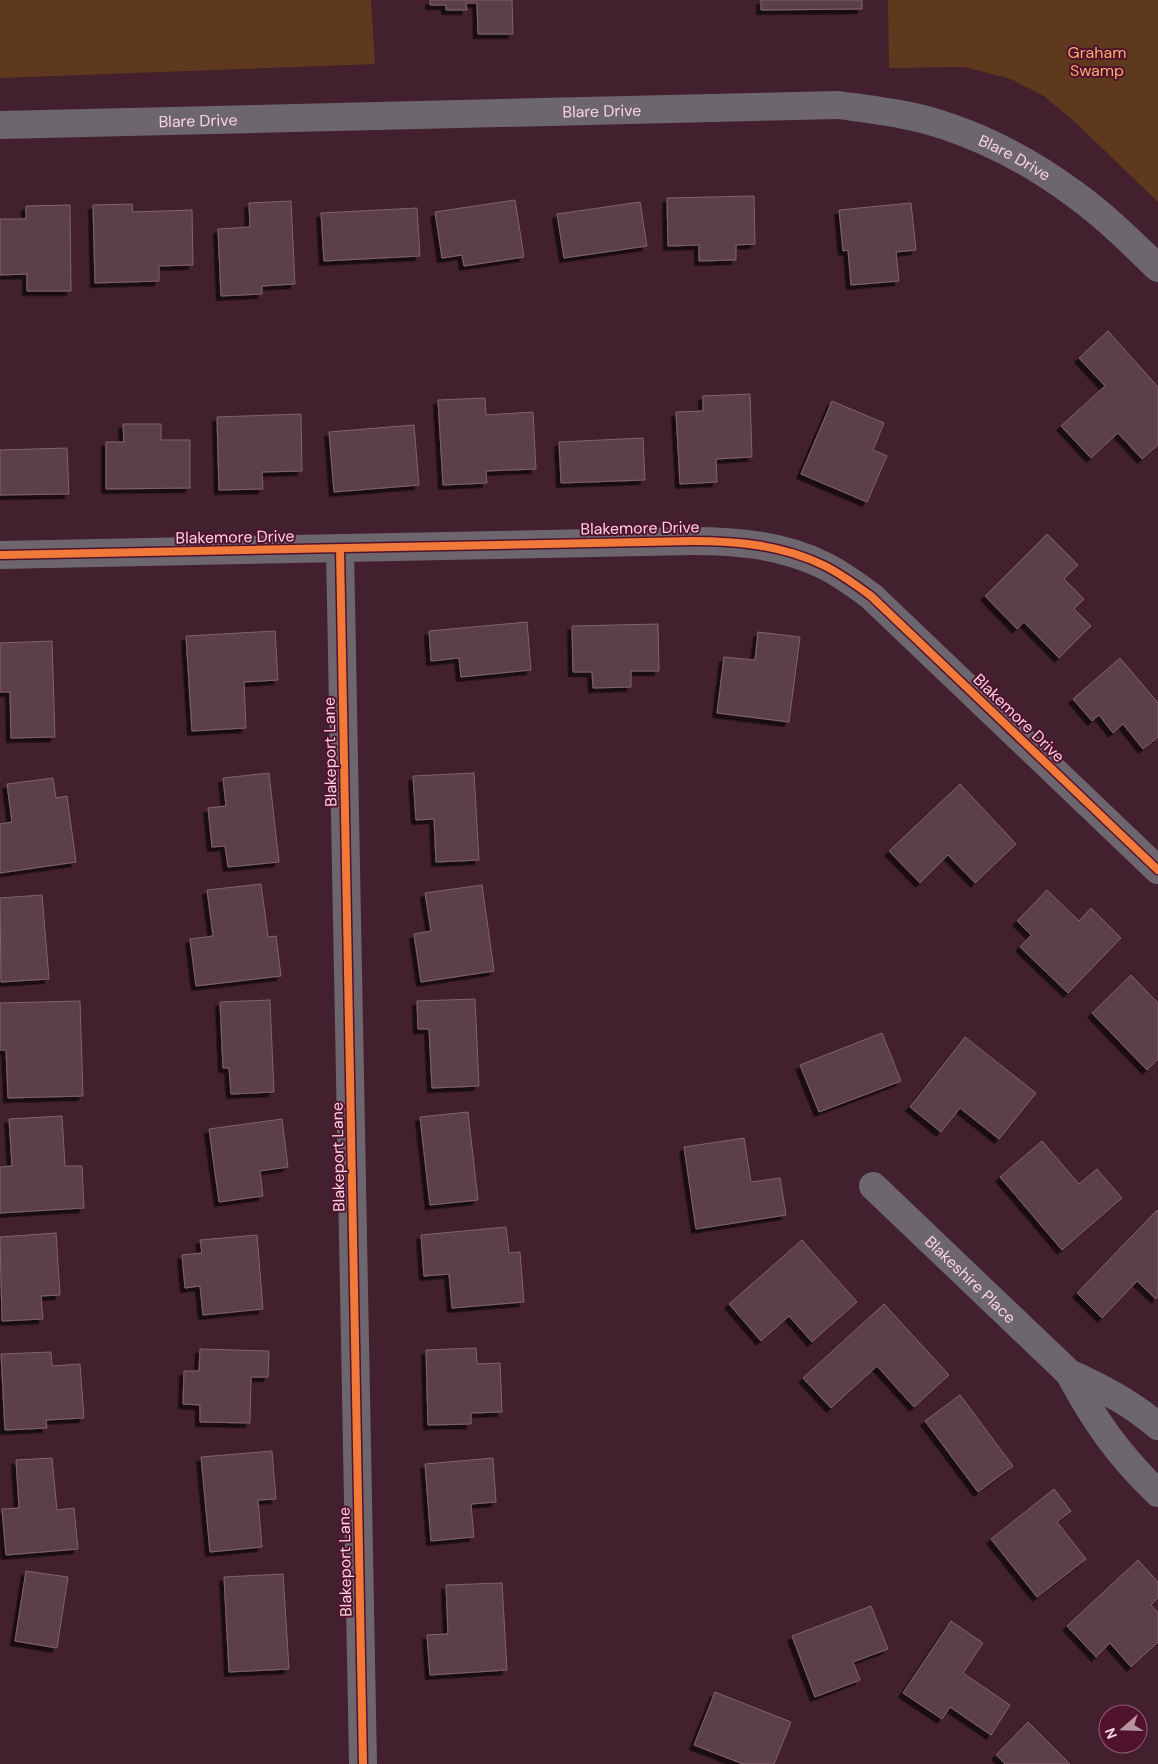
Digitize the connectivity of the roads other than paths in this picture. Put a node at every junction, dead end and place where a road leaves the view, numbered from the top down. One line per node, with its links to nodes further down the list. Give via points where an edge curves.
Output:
1 (0, 125): 2 (street, Blare Drive, via 838,105 945,126 1014,156 1074,193)
2 (1158, 268)
3 (340, 549): 4 (street, Blakemore Drive); 5 (street, Blakemore Drive, via 716,541 750,544 800,555 831,569 871,596); 10 (street, Blakeport Lane)
4 (0, 555)
5 (1158, 870)
6 (873, 1186): 7 (street, Blakeshire Place)
7 (1068, 1374): 8 (street, Blakeshire Place, via 1126,1402); 9 (street, Blakeshire Place, via 1117,1450)
8 (1158, 1426)
9 (1158, 1493)
10 (363, 1764)

